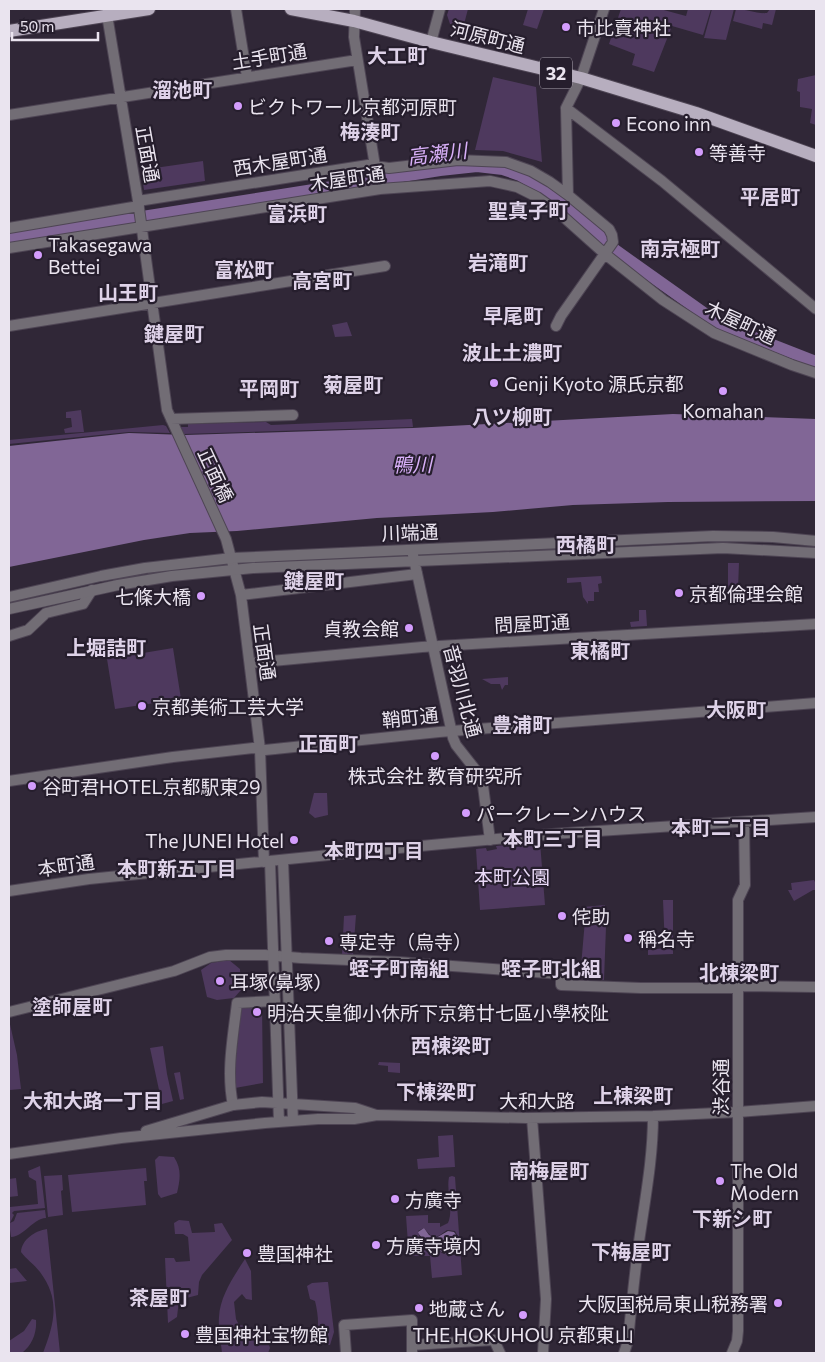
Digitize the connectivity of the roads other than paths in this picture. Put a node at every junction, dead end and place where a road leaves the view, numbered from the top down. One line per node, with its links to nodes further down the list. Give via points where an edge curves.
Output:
1 (149, 9): 7 (main road)
2 (236, 9): 11 (street)
3 (291, 9): 6 (main road, 河原町通 / 32)
4 (440, 9): 9 (street)
5 (604, 9): 12 (street)
6 (354, 15): 9 (main road, 河原町通 / 32); 10 (street)
7 (107, 16): 8 (main road); 13 (street, 正面通)
8 (9, 31)
9 (431, 42): 12 (main road, 河原町通 / 32)
10 (357, 60): 11 (street, 土手町通); 17 (street)
11 (247, 77): 13 (street, 土手町通)
12 (581, 78): 14 (street); 16 (main road, 河原町通 / 32, via 696,113)
13 (120, 97): 15 (street, 土手町通); 20 (street, 正面通)
14 (566, 108): 19 (street); 27 (street, via 662,181)
15 (9, 115)
16 (816, 156)
17 (376, 169): 18 (street); 19 (street, 西木屋町通, via 458,160 506,162 531,171); 20 (street, 西木屋町通, via 368,165)
18 (380, 188): 21 (street, 木屋町通); 23 (street, 木屋町通, via 484,181 517,187)
19 (568, 194): 23 (street, 西木屋町通, via 609,229)
20 (138, 205): 21 (street); 22 (street, 西木屋町通)
21 (141, 225): 24 (street, 木屋町通); 26 (street)
22 (9, 228)
23 (609, 246): 29 (street); 30 (street, 木屋町通, via 663,300 714,333)
24 (9, 248)
25 (385, 266): 26 (street)
26 (152, 303): 28 (street); 32 (street)
27 (816, 309)
28 (9, 326)
29 (556, 326)
30 (816, 373)
31 (293, 415): 32 (street)
32 (172, 422): 33 (street, 正面橋)
33 (226, 539): 37 (street, 正面通)
34 (816, 541): 35 (street, 川端通, via 713,536)
35 (411, 550): 37 (street, 川端通); 38 (street, 音羽川北通)
36 (816, 552): 38 (street, 川端通, via 723,548)
37 (232, 558): 39 (street, 正面通); 43 (street, 川端通, via 101,576)
38 (414, 561): 39 (street, 川端通); 40 (street, 音羽川北通)
39 (235, 570): 41 (street, 川端通, via 172,576); 42 (street, 正面通)
40 (417, 574): 42 (street); 47 (street, 音羽川北通)
41 (92, 590): 44 (street, 川端通); 46 (street, via 83,604 46,613 28,630)
42 (241, 594): 48 (street, 正面通)
43 (9, 597)
44 (9, 609)
45 (816, 624): 47 (street, 問屋町通)
46 (9, 636)
47 (432, 646): 48 (street, 問屋町通); 50 (street, 音羽川北通)
48 (250, 664): 51 (street, 正面通)
49 (816, 703): 50 (street, 鞘町通)
50 (451, 730): 51 (street, 鞘町通); 55 (street, 音羽川北通, via 456,744 482,778)
51 (260, 749): 52 (street, 鞘町通, via 173,757); 57 (street, 正面通)
52 (9, 781)
53 (816, 817): 54 (street, 本町通)
54 (744, 822): 55 (street, 本町通); 61 (street, 渋谷通, via 745,885 738,900)
55 (490, 840): 56 (street, 本町通)
56 (283, 860): 57 (street, 本町通); 60 (street)
57 (267, 862): 58 (street, 本町通, via 213,865); 59 (street, 正面通)
58 (9, 891)
59 (273, 956): 60 (street); 63 (street, 正面通); 64 (street, via 210,957 174,971)
60 (287, 957): 61 (street, via 561,974 561,985); 66 (street)
61 (737, 986): 62 (street); 69 (street, 渋谷通)
62 (816, 987)
63 (275, 1001): 65 (street, 正面通); 67 (street, via 237,1003 230,1072)
64 (9, 1012)
65 (279, 1103): 66 (street); 67 (street); 74 (street, 正面通)
66 (292, 1104): 70 (street, via 355,1108); 73 (street)
67 (233, 1105): 75 (street)
68 (816, 1106): 69 (street, 大和大路)
69 (738, 1112): 71 (street, 大和大路); 82 (street, 渋谷通, via 738,1331)
70 (377, 1115): 72 (street, 大和大路); 73 (street)
71 (652, 1116): 72 (street, 大和大路); 81 (street, via 650,1172)
72 (529, 1118): 80 (street, via 546,1299)
73 (293, 1121): 74 (street)
74 (279, 1122): 75 (street)
75 (121, 1138): 76 (street)
76 (9, 1154)
77 (412, 1349): 78 (street, via 412,1320 344,1324); 79 (street, via 494,1340)
78 (346, 1353)
79 (500, 1353)
80 (543, 1353)
81 (624, 1353)
82 (732, 1353)

